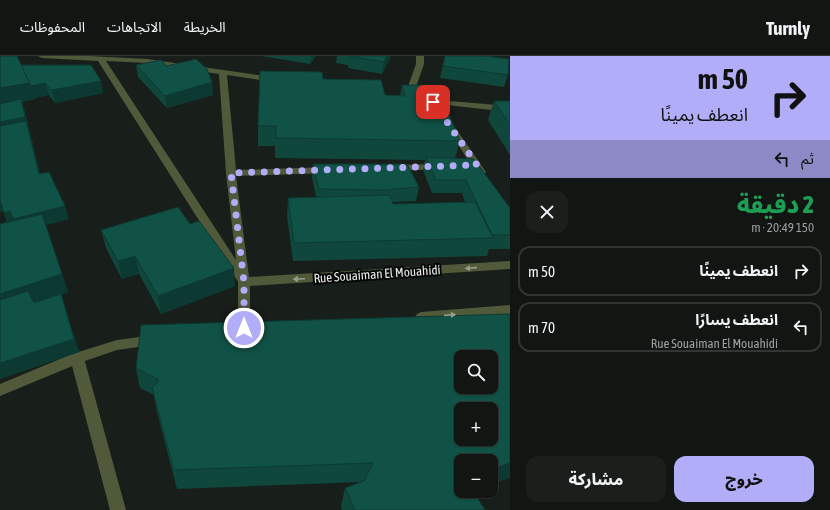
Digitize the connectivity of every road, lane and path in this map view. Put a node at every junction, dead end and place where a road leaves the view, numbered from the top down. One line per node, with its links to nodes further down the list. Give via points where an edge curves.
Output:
1 (42, 56): 4 (street)
2 (420, 56): 7 (street, via 411,99)
3 (150, 59): 4 (street); 5 (street)
4 (101, 60): 15 (street)
5 (223, 73): 6 (street); 12 (street)
6 (284, 81)
7 (433, 102): 8 (street); 9 (street)
8 (510, 109)
9 (477, 165): 10 (street); 13 (street)
10 (382, 168)
11 (334, 170): 12 (street)
12 (231, 173): 15 (street)
13 (485, 178)
14 (510, 265): 15 (street, Rue Souaiman El Mouahidi, one-way to 15)
15 (244, 282): 18 (street)
16 (510, 310): 17 (street, one-way to 16)
17 (409, 318)
18 (244, 328): 19 (street); 20 (street)
19 (259, 328)
20 (228, 331)
21 (165, 339): 22 (street, via 117,345)
22 (77, 358): 23 (street); 24 (street)
23 (0, 390)
24 (118, 510)

